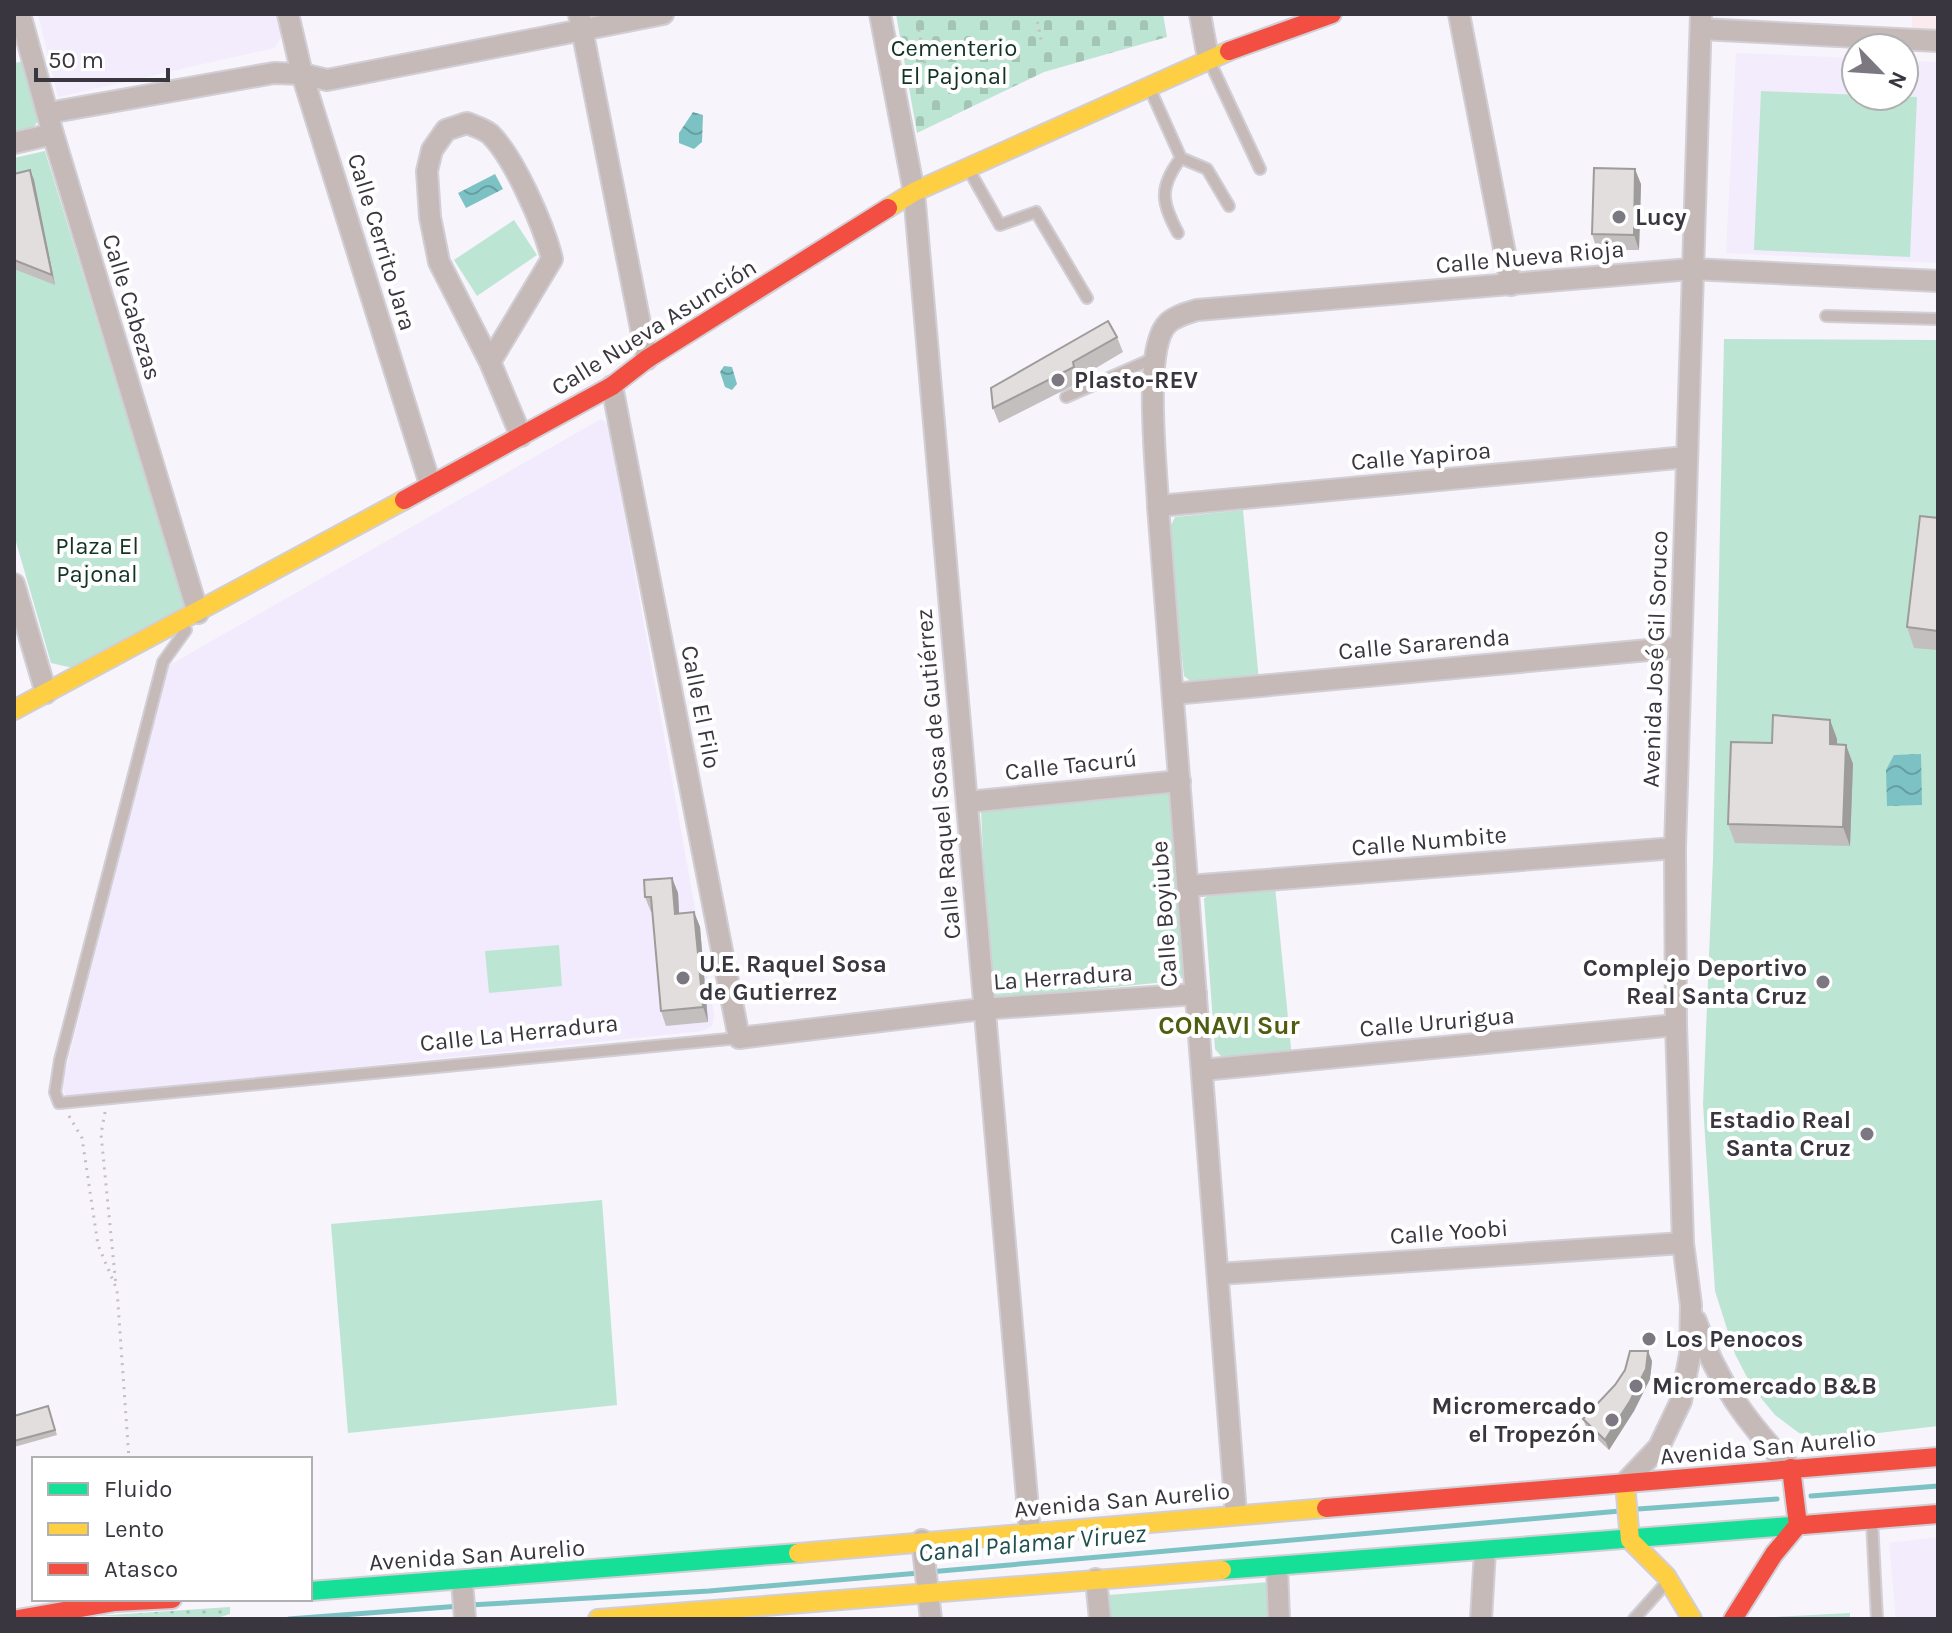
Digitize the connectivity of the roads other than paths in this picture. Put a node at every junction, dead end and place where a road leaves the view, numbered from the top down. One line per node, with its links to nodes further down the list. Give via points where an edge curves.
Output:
1 (20, 14): 14 (street, Calle Cabezas)
2 (288, 14): 12 (street, Calle Cerrito Jara)
3 (663, 14): 8 (street)
4 (880, 14): 20 (street, Calle Raquel Sosa de Gutiérrez)
5 (1200, 14): 11 (street)
6 (1332, 14): 11 (main road, Calle Nueva Asunción)
7 (1459, 14): 25 (street)
8 (581, 22): 12 (street, via 327,80); 29 (street)
9 (1701, 22): 10 (street); 23 (street, Avenida José Gil Soruco)
10 (1938, 41)
11 (1208, 58): 13 (main road, Calle Nueva Asunción); 19 (lane)
12 (302, 74): 14 (street, via 274,73); 36 (street, Calle Cerrito Jara)
13 (1149, 87): 17 (lane); 18 (main road, Calle Nueva Asunción)
14 (48, 113): 15 (street, Calle Cabezas)
15 (53, 134): 16 (street); 39 (street, Calle Cabezas)
16 (14, 143)
17 (1181, 158): 21 (lane, via 1207,169); 22 (lane, via 1172,170 1164,207)
18 (968, 168): 20 (main road, Calle Nueva Asunción); 26 (lane, via 1000,225 1036,212)
19 (1260, 169)
20 (914, 192): 29 (main road, Calle Nueva Asunción); 45 (street, Calle Raquel Sosa de Gutiérrez)
21 (1229, 206)
22 (1178, 233)
23 (1691, 269): 24 (street, Calle Nueva Rioja); 25 (street, Calle Nueva Rioja); 35 (street, Avenida José Gil Soruco)
24 (1938, 281)
25 (1511, 285): 30 (street, Calle Nueva Rioja, via 1197,310 1168,323)
26 (1087, 298)
27 (1826, 316): 28 (lane)
28 (1938, 319)
29 (647, 359): 32 (main road, Calle Nueva Asunción)
30 (1152, 359): 33 (lane); 37 (street, Calle Boyiube)
31 (490, 362): 31 (street, via 439,262 430,217 427,171 432,150 446,130 467,123 488,133 503,153 540,221 552,259); 34 (street)
32 (612, 386): 34 (main road, Calle Nueva Asunción); 51 (street, Calle El Filo)
33 (1066, 397)
34 (521, 436): 36 (main road, Calle Nueva Asunción)
35 (1687, 457): 37 (street, Calle Yapiroa); 40 (street, Avenida José Gil Soruco)
36 (430, 484): 39 (main road, Calle Nueva Asunción)
37 (1158, 506): 42 (street, Calle Boyiube)
38 (14, 584): 41 (street)
39 (198, 613): 41 (main road, Calle Nueva Asunción); 51 (lane, Calle La Herradura, via 163,662 60,1060 55,1092 59,1103)
40 (1681, 647): 42 (street, Calle Sararenda); 46 (street, Avenida José Gil Soruco)
41 (46, 693): 43 (main road, Calle Nueva Asunción)
42 (1173, 694): 44 (street, Calle Boyiube)
43 (14, 710)
44 (1180, 781): 45 (street, Calle Tacurú); 47 (street, Calle Boyiube)
45 (967, 802): 49 (street, Calle Raquel Sosa de Gutiérrez)
46 (1675, 848): 47 (street, Calle Numbite); 50 (street, Avenida José Gil Soruco)
47 (1188, 886): 48 (street, Calle Boyiube)
48 (1196, 994): 49 (street, La Herradura); 52 (street, Calle Boyiube)
49 (982, 1009): 51 (street, Calle La Herradura); 63 (street, Calle Raquel Sosa de Gutiérrez)
50 (1676, 1025): 52 (street, Calle Ururigua); 53 (street, Avenida José Gil Soruco)
51 (739, 1038)
52 (1202, 1070): 54 (street, Calle Boyiube)
53 (1683, 1243): 54 (street, Calle Yoobi); 55 (street, Avenida José Gil Soruco)
54 (1218, 1274): 59 (street, Calle Boyiube)
55 (1691, 1305): 57 (street, Avenida José Gil Soruco, via 1708,1354 1740,1410); 58 (street, Avenida José Gil Soruco, via 1690,1355 1681,1401 1659,1447)
56 (1938, 1457): 57 (main road, Avenida San Aurelio)
57 (1792, 1470): 58 (main road, Avenida San Aurelio); 62 (main road)
58 (1625, 1489): 59 (main road, Avenida San Aurelio); 64 (main road)
59 (1236, 1514): 63 (main road, Avenida San Aurelio)
60 (1938, 1514): 61 (main road)
61 (1872, 1519): 62 (main road); 86 (lane)
62 (1797, 1522): 64 (main road); 85 (main road)
63 (1030, 1533): 65 (main road, Avenida San Aurelio)
64 (1630, 1535): 66 (main road); 69 (main road)
65 (923, 1546): 70 (main road, Avenida San Aurelio); 71 (street)
66 (1485, 1551): 67 (main road); 82 (street)
67 (1277, 1568): 68 (main road); 81 (street)
68 (1096, 1579): 71 (main road); 80 (street)
69 (1669, 1580): 83 (lane); 84 (main road)
70 (462, 1587): 72 (main road, Avenida San Aurelio); 77 (street)
71 (926, 1588): 74 (main road); 79 (street)
72 (312, 1591)
73 (134, 1601): 76 (main road)
74 (764, 1612): 75 (main road)
75 (628, 1618): 78 (main road)
76 (18, 1619)
77 (465, 1619)
78 (598, 1619)
79 (931, 1619)
80 (1100, 1619)
81 (1279, 1619)
82 (1481, 1619)
83 (1634, 1619)
84 (1692, 1619)
85 (1733, 1619)
86 (1877, 1619)

